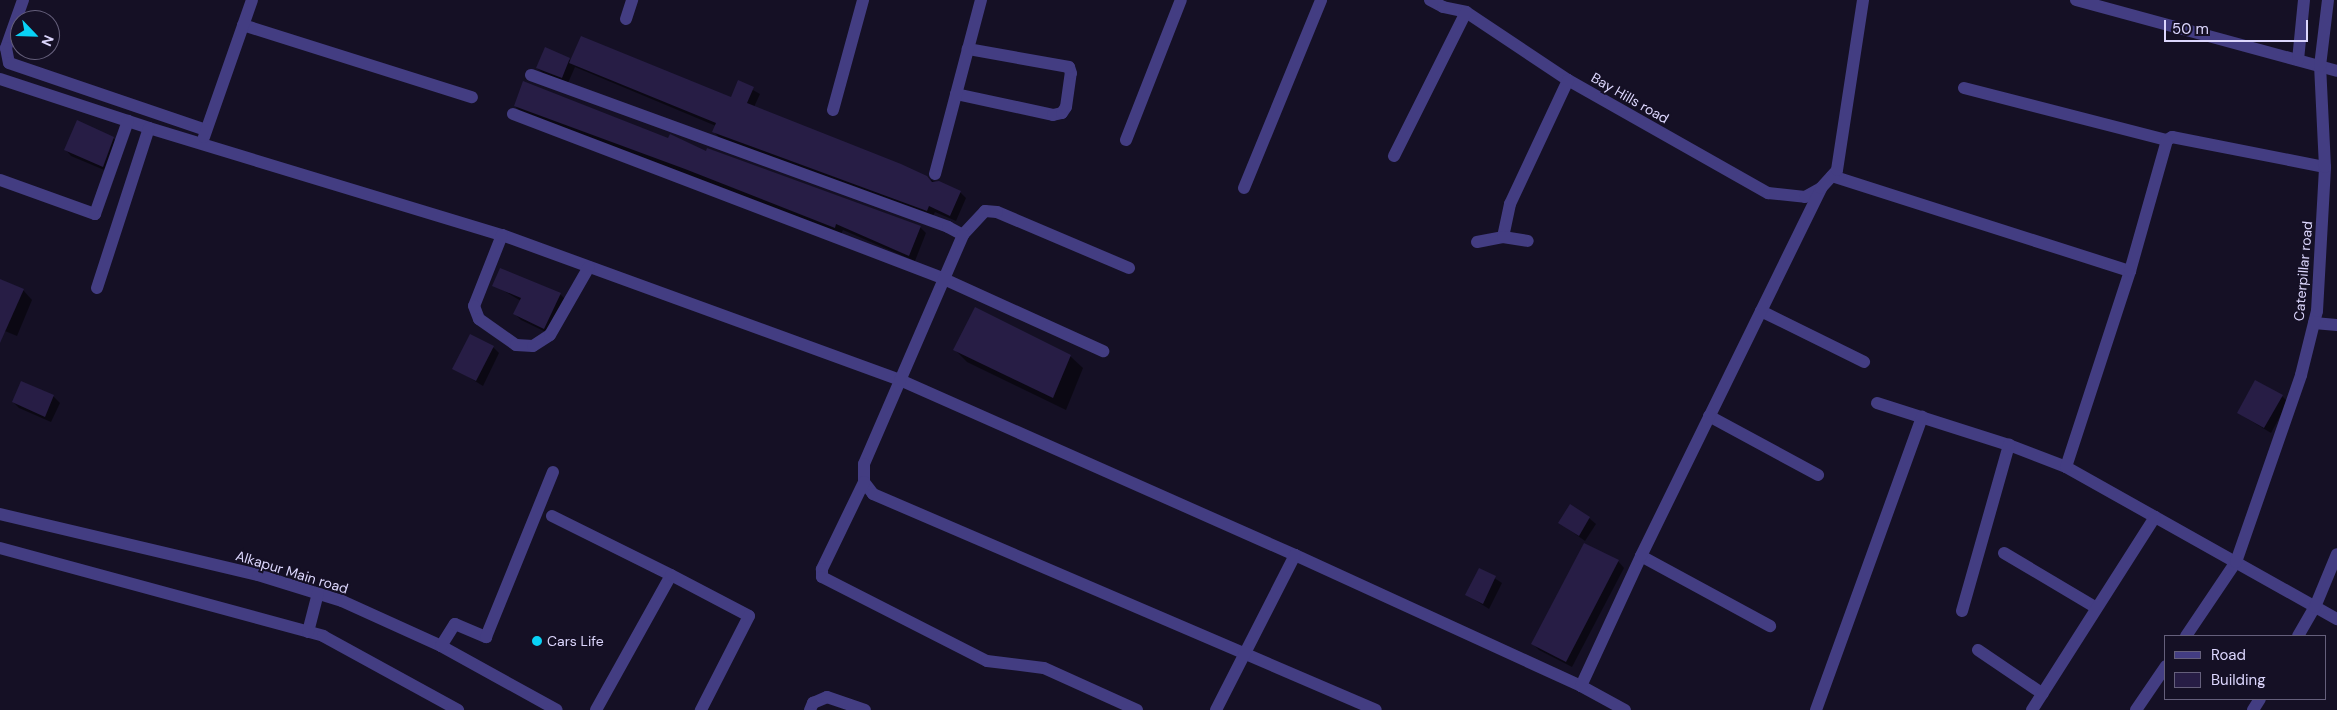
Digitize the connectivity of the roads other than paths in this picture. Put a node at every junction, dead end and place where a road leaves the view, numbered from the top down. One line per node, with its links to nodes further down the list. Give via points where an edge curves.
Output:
1 (23, 0): 31 (street, via 6,48 5,56 9,63)
2 (252, 0): 16 (street)
3 (632, 0): 15 (street)
4 (864, 0): 27 (street)
5 (981, 0): 17 (street)
6 (1181, 0): 32 (street)
7 (1321, 0): 40 (street)
8 (1430, 0): 14 (street, Bay Hills road, via 1443,7)
9 (1457, 0): 14 (street)
10 (1863, 0): 38 (street, via 1841,152 1837,170)
11 (2076, 0): 18 (street)
12 (2304, 0): 18 (street)
13 (2328, 0): 19 (street, Caterpillar road)
14 (1466, 12): 23 (street, Bay Hills road); 35 (street)
15 (626, 19)
16 (243, 25): 26 (street); 31 (street)
17 (968, 48): 25 (street); 25 (street, via 1068,67 1071,73 1066,107 1062,113 1053,115)
18 (2298, 60): 19 (street)
19 (2320, 66): 20 (street); 36 (street, Caterpillar road)
20 (2337, 71)
21 (531, 75): 45 (street, via 948,227)
22 (0, 79): 29 (street)
23 (1568, 80): 41 (street, Bay Hills road, via 1768,193 1805,197); 46 (street, via 1510,204)
24 (1964, 88): 33 (street)
25 (956, 94): 37 (street)
26 (472, 97)
27 (833, 110)
28 (514, 114): 52 (street)
29 (128, 121): 30 (street); 39 (street, via 95,214)
30 (149, 128): 34 (street); 53 (street)
31 (206, 130): 34 (street)
32 (1126, 140)
33 (2167, 140): 36 (street, via 2172,137); 51 (street)
34 (201, 144): 44 (street)
35 (1394, 156)
36 (2325, 167): 42 (street, Caterpillar road)
37 (935, 174)
38 (1832, 176): 41 (street); 51 (street)
39 (0, 180)
40 (1244, 188)
41 (1821, 188): 54 (street)
42 (2324, 198): 43 (street); 55 (street, Caterpillar road)
43 (2337, 200)
44 (502, 235): 49 (street); 49 (street, via 474,306 479,319 516,345 533,346 550,335)
45 (962, 235): 50 (street, via 985,211 997,212); 52 (street)
46 (1503, 237): 47 (street); 48 (street)
47 (1476, 242)
48 (1528, 242)
49 (589, 267): 59 (street)
50 (1129, 268)
51 (2130, 271): 64 (street)
52 (944, 279): 57 (street); 59 (street)
53 (97, 288)
54 (1761, 310): 58 (street); 61 (street)
55 (2314, 323): 56 (street); 76 (street, Caterpillar road, via 2301,375)
56 (2337, 325)
57 (1103, 351)
58 (1864, 362)
59 (900, 380): 67 (street, via 864,464); 74 (street)
60 (1877, 403): 62 (street)
61 (1709, 416): 66 (street); 75 (street)
62 (1922, 417): 63 (street); 103 (street)
63 (2009, 445): 64 (street); 81 (street)
64 (2066, 467): 70 (street)
65 (553, 472): 87 (street, via 486,637 455,624)
66 (1818, 475)
67 (864, 482): 89 (street, via 873,494); 99 (street, via 822,569 822,577 987,661 1044,668)
68 (0, 514): 78 (street, Alkapur Main road, via 258,575)
69 (552, 516): 77 (street)
70 (2155, 517): 76 (street); 79 (street)
71 (0, 548): 84 (street)
72 (2004, 552): 79 (street)
73 (2337, 554): 80 (street)
74 (1295, 555): 89 (street); 91 (street)
75 (1640, 556): 83 (street); 91 (street)
76 (2236, 562): 80 (street); 85 (street, Caterpillar road)
77 (672, 575): 95 (street); 96 (street, via 749,616)
78 (318, 594): 84 (street); 87 (street, Alkapur Main road, via 342,601)
79 (2095, 607): 92 (street)
80 (2315, 607): 82 (street); 86 (street)
81 (1962, 611)
82 (2337, 619)
83 (1770, 626)
84 (308, 632): 93 (street, via 344,647)
85 (2187, 635)
86 (2299, 635)
87 (441, 646): 94 (street, Alkapur Main road)
88 (1978, 650): 92 (street)
89 (1248, 653): 100 (street); 101 (street)
90 (2164, 669): 105 (street)
91 (1581, 686): 102 (street)
92 (2043, 694): 104 (street)
93 (458, 710)
94 (557, 710)
95 (596, 710)
96 (702, 710)
97 (810, 710): 98 (street, via 814,703 827,697)
98 (864, 710)
99 (1137, 710)
100 (1216, 710)
101 (1376, 710)
102 (1625, 710)
103 (1816, 710)
104 (2032, 710)
105 (2136, 710)

